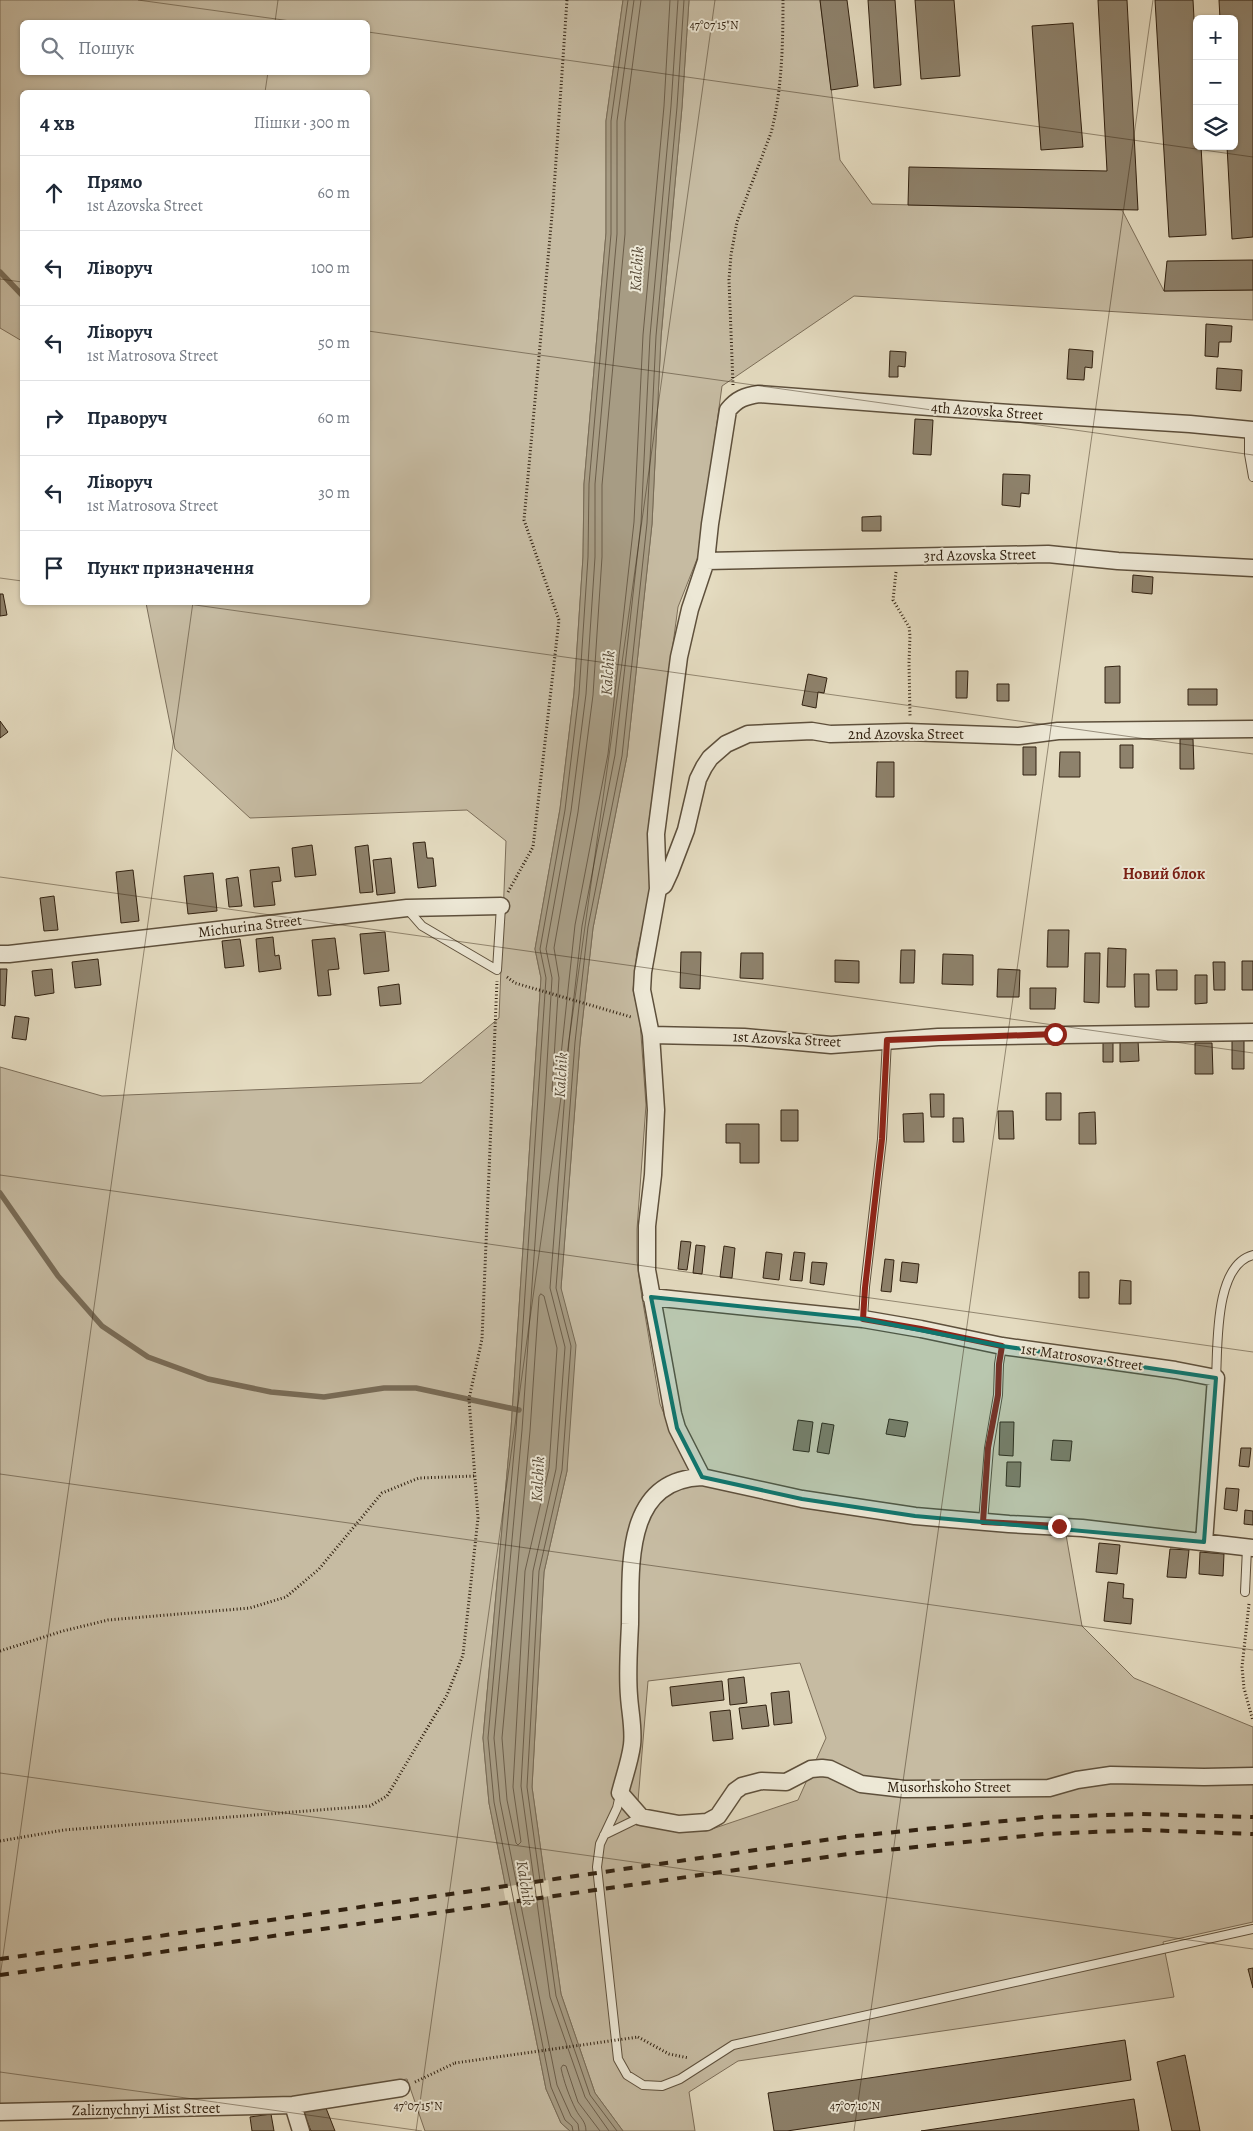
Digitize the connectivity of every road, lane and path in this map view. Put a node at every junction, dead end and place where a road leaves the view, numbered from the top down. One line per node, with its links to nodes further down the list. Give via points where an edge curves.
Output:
1 (567, 0): 12 (path, via 553,204 524,520 559,620 533,847)
2 (783, 0): 3 (path, via 775,119 737,222 731,255)
3 (732, 405): 4 (street, 4th Azovska Street, via 744,396 760,394); 7 (street)
4 (1251, 430): 5 (lane, via 1249,454)
5 (1253, 477)
6 (897, 557): 7 (street, 3rd Azovska Street); 8 (street, 3rd Azovska Street, via 1048,554); 10 (path, via 893,600 909,627)
7 (706, 561): 11 (street, via 690,608 679,657 656,834)
8 (1253, 568)
9 (1253, 729): 10 (street, 2nd Azovska Street, via 1058,731 1019,736)
10 (910, 732): 11 (street, 2nd Azovska Street, via 758,732 726,744 710,758 701,772 686,830 664,885)
11 (658, 889): 17 (street, via 642,981)
12 (501, 906): 13 (street, Michurina Street); 15 (lane)
13 (407, 908): 14 (street, Michurina Street); 15 (lane, via 422,926)
14 (0, 954)
15 (497, 970): 25 (path, via 482,1340 470,1399)
16 (515, 983): 17 (path, via 598,1007)
17 (650, 1029): 19 (street, 1st Azovska Street, via 831,1044); 21 (street, via 656,1110 647,1226)
18 (1253, 1032): 19 (street, 1st Azovska Street)
19 (887, 1040): 22 (lane, via 882,1139)
20 (1253, 1255): 24 (lane, via 1236,1264 1227,1279)
21 (651, 1297): 22 (street, 1st Matrosova Street); 26 (street, via 676,1428)
22 (863, 1319): 23 (street, 1st Matrosova Street)
23 (1002, 1346): 24 (street, 1st Matrosova Street); 27 (lane, via 998,1395 988,1448)
24 (1216, 1378): 28 (street)
25 (475, 1476): 31 (path, via 419,1478 382,1493 319,1569 286,1597 250,1608 108,1620 62,1631); 37 (path, via 478,1518 463,1655 447,1695 386,1796 370,1806 64,1830)
26 (702, 1477): 27 (street, via 828,1504); 34 (street, via 683,1479 664,1490 644,1510 636,1527 631,1552 628,1685 632,1745)
27 (983, 1522): 28 (street, via 1082,1528)
28 (1204, 1542): 29 (street)
29 (1250, 1548): 30 (lane)
30 (1245, 1592): 32 (path, via 1250,1608 1242,1667)
31 (0, 1652)
32 (1253, 1721)
33 (1253, 1776): 35 (street, Musorhskoho Street, via 1111,1775 1049,1788 904,1789 861,1784 822,1768 811,1769 786,1782 760,1781 742,1786 718,1816 708,1822 679,1824)
34 (620, 1793): 35 (street); 36 (lane, via 617,1808)
35 (641, 1817): 36 (lane)
36 (604, 1835): 38 (lane, via 596,1867 618,2059 628,2075 643,2085 662,2086 680,2079 733,2045)
37 (0, 1841)
38 (1253, 1929)
39 (669, 2054): 40 (path, bridge, via 638,2036 455,2063)
40 (401, 2088): 41 (street, Zaliznychnyi Mist Street)
41 (293, 2106): 42 (street, Zaliznychnyi Mist Street); 43 (street)
42 (0, 2112)
43 (301, 2131)

